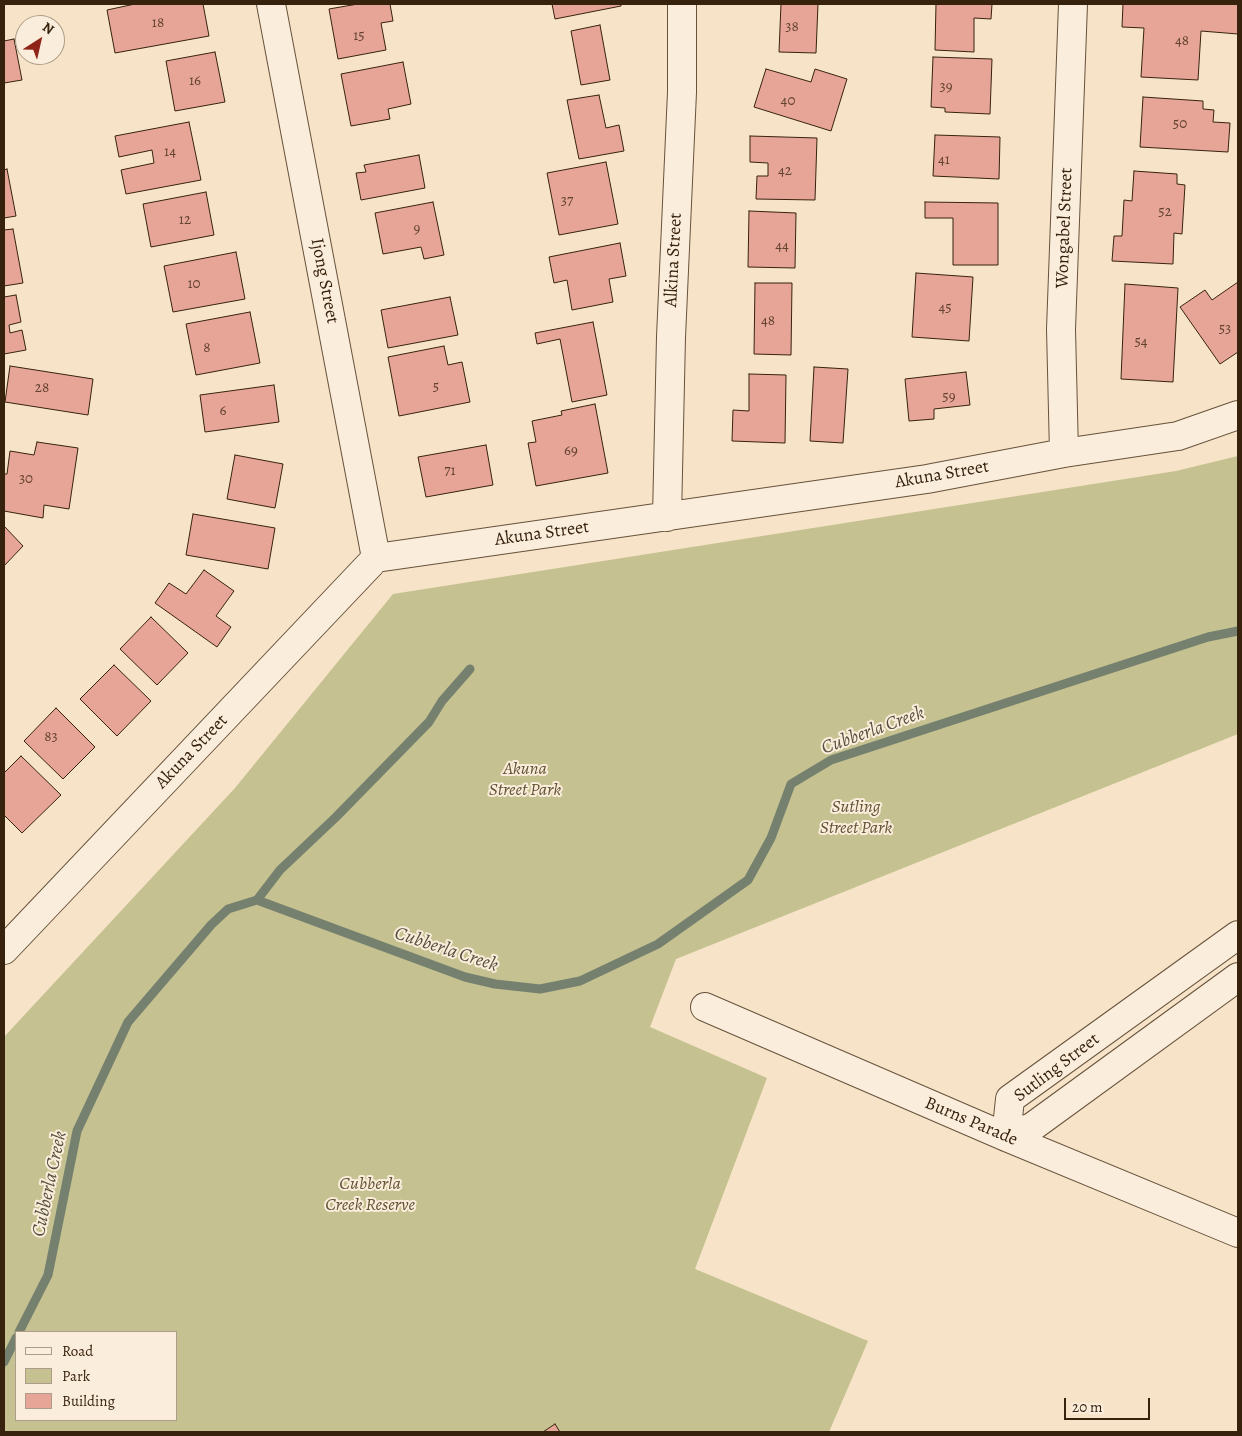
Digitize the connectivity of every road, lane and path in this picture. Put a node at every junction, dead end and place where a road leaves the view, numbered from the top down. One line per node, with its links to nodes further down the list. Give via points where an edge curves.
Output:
1 (271, 4): 7 (street, Ijong Street)
2 (682, 4): 6 (street, Alkina Street, via 682,92)
3 (1074, 4): 5 (street, Wongabel Street, via 1061,329)
4 (1238, 415): 5 (street, Akuna Street, via 1178,436)
5 (1064, 453): 6 (street, Akuna Street, via 926,479)
6 (667, 517): 7 (street, Akuna Street)
7 (376, 558): 9 (street, Akuna Street)
8 (1238, 935): 12 (street, Sutling Street, via 1010,1099)
9 (4, 950)
10 (1238, 977): 12 (street, Sutling Street, via 1032,1127)
11 (705, 1007): 12 (street, Burns Parade)
12 (1006, 1136): 13 (street, Burns Parade)
13 (1238, 1234)

